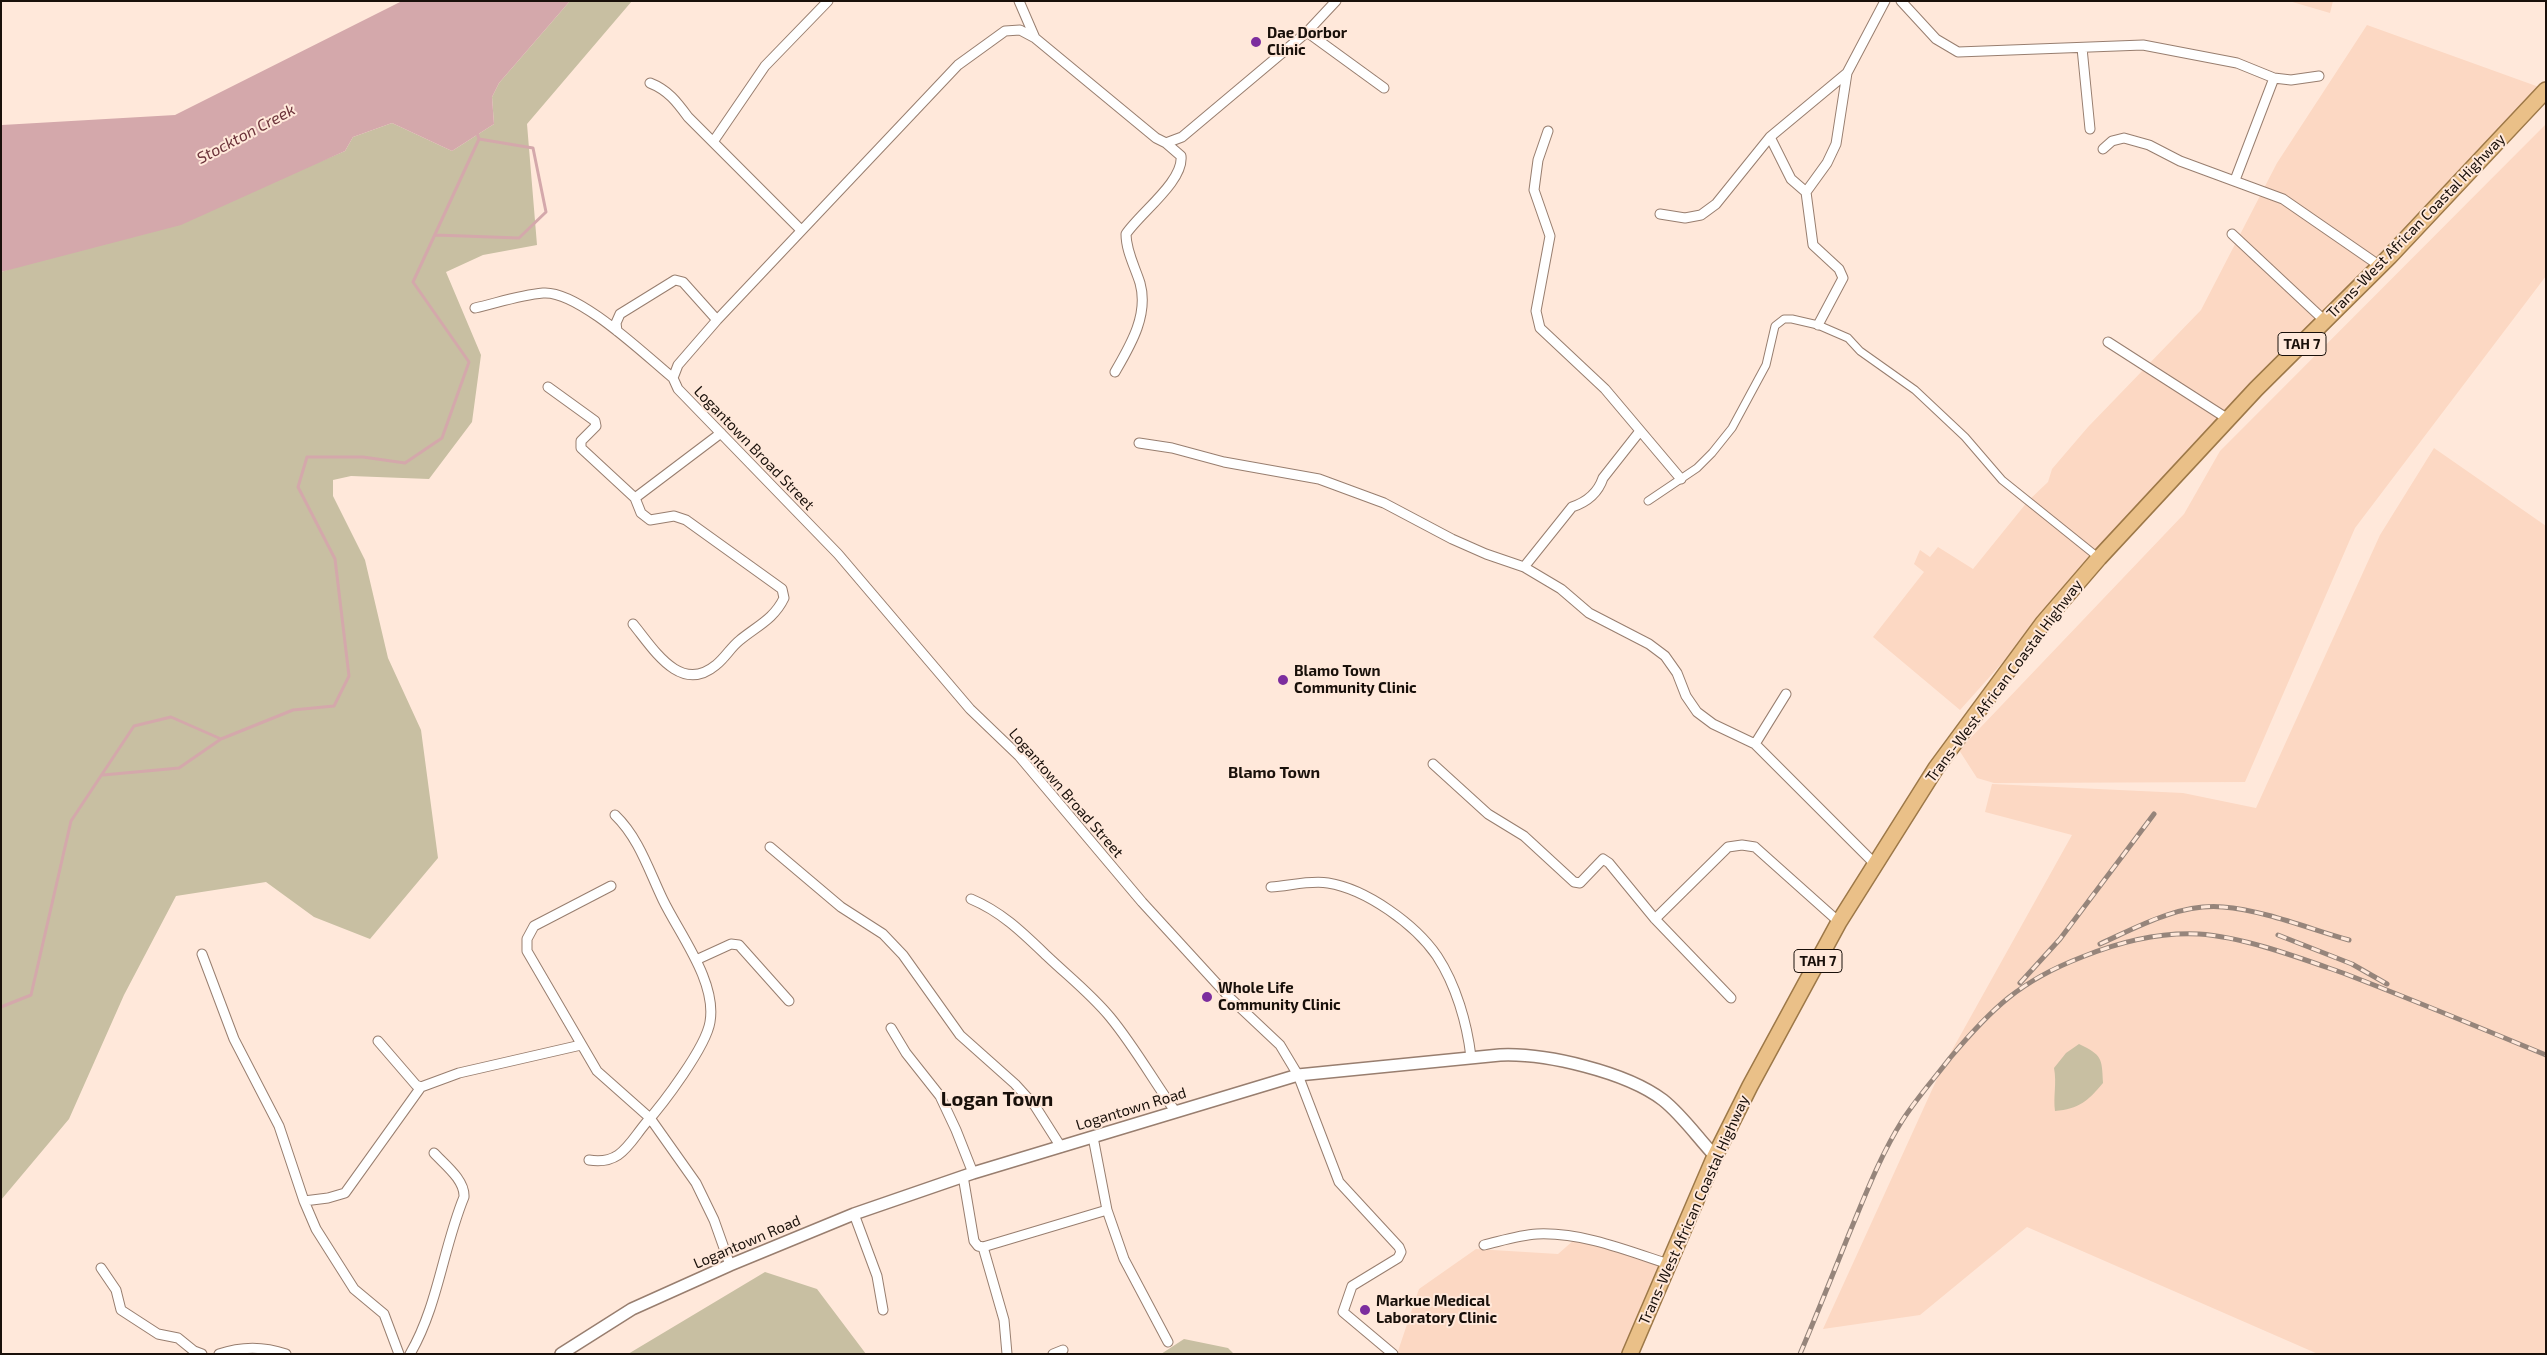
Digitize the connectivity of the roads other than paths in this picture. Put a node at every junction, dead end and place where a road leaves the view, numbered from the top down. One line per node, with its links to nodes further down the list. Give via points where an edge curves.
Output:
1 (828, 1): 18 (street, via 765,66)
2 (1019, 1): 7 (street)
3 (1336, 1): 6 (street)
4 (1885, 1): 9 (street)
5 (1901, 1): 8 (street, via 1936,39 1958,52)
6 (1307, 32): 13 (street); 19 (street, via 1182,137)
7 (1035, 38): 19 (street); 24 (street, via 1020,30 1005,31 958,66)
8 (2082, 48): 11 (street, via 2120,45 2164,48 2237,63); 15 (street)
9 (1847, 73): 17 (street); 22 (street, via 1836,144)
10 (2319, 76): 11 (street, via 2291,80)
11 (2274, 78): 21 (street)
12 (650, 83): 18 (street, via 676,100)
13 (1384, 88)
14 (2546, 90): 26 (highway, Trans-West African Coastal Highway / TAH 7)
15 (2090, 129)
16 (1548, 130): 37 (street, via 1538,160 1534,190 1550,236 1537,320 1540,328 1605,389)
17 (1770, 137): 22 (street, via 1790,179); 23 (street, via 1716,204 1701,215 1685,218)
18 (713, 142): 24 (street)
19 (1166, 143): 33 (street, via 1181,156 1182,164 1176,176 1126,234 1142,299 1135,335)
20 (2103, 149): 21 (street, via 2112,141 2124,138)
21 (2235, 180): 26 (street, via 2283,199)
22 (1806, 192): 30 (street, via 1813,245 1839,269 1843,278)
23 (1660, 214)
24 (801, 230): 28 (street)
25 (2232, 234): 29 (street)
26 (2380, 266): 29 (highway, Trans-West African Coastal Highway / TAH 7)
27 (474, 308): 31 (street, Logantown Broad Street, via 543,293 557,294 570,298)
28 (717, 320): 31 (street, via 683,282 675,280 620,314); 34 (street, via 678,365)
29 (2325, 321): 36 (highway, Trans-West African Coastal Highway / TAH 7)
30 (1818, 325): 40 (street, via 1784,319 1775,326 1766,365 1732,428 1712,453); 43 (street, via 1848,338 1860,351 1915,390 1965,437 2002,480)
31 (617, 331): 34 (street, Logantown Broad Street)
32 (2108, 342): 36 (street)
33 (1115, 372)
34 (673, 378): 38 (street, Logantown Broad Street, via 678,389)
35 (548, 387): 41 (street, via 595,421 596,426 581,441 581,448)
36 (2228, 419): 43 (highway, Trans-West African Coastal Highway / TAH 7)
37 (1640, 431): 40 (street); 44 (street, via 1603,478 1600,487 1584,503 1572,507)
38 (721, 433): 41 (street); 65 (street, Logantown Broad Street, via 844,560 970,709 1019,756 1148,909 1229,997 1280,1045)
39 (1139, 443): 44 (street, via 1318,479 1384,503 1452,539)
40 (1681, 479): 42 (street)
41 (635, 498): 45 (street, via 641,513 650,520 674,516 686,520 782,589 784,598 766,622 739,640 716,666 700,673 684,675 676,672)
42 (1648, 501)
43 (2099, 558): 51 (highway, Trans-West African Coastal Highway / TAH 7, via 2043,623 1936,768)
44 (1524, 567): 47 (street, via 1561,589 1589,614 1649,644 1665,656 1696,712)
45 (633, 624)
46 (1786, 694): 47 (street)
47 (1755, 744): 51 (street)
48 (1433, 764): 55 (street, via 1488,814 1524,836 1577,884 1603,859 1609,863)
49 (614, 815): 58 (street, via 626,826 638,847)
50 (770, 848): 70 (street, via 841,907 882,934 903,955 960,1035 1015,1084 1035,1106)
51 (1875, 864): 56 (highway, Trans-West African Coastal Highway / TAH 7)
52 (611, 886): 63 (street, via 539,922 530,930 527,939 530,958)
53 (1271, 887): 64 (street, via 1326,882 1354,889 1403,923 1437,957 1460,1008)
54 (971, 899): 67 (street, via 988,906 1015,925 1084,989 1127,1039)
55 (1655, 919): 56 (street, via 1728,847 1742,845 1755,847); 59 (street)
56 (1839, 922): 72 (highway, Trans-West African Coastal Highway / TAH 7)
57 (202, 954): 75 (street, via 234,1039 278,1126)
58 (696, 960): 60 (street, via 731,944 739,945); 68 (street, via 706,987 710,1022 698,1049)
59 (1731, 998)
60 (789, 1001)
61 (891, 1028): 74 (street, via 940,1096 956,1130)
62 (378, 1041): 66 (street)
63 (581, 1045): 66 (street, via 459,1073); 68 (street, via 607,1082)
64 (1471, 1057): 65 (street, Logantown Road); 72 (street, Logantown Road, via 1524,1055 1637,1083 1665,1102)
65 (1298, 1075): 67 (street, Logantown Road); 94 (street, Logantown Broad Street, via 1339,1182 1401,1252 1398,1258 1352,1286 1343,1312)
66 (421, 1087): 75 (street, via 345,1193)
67 (1175, 1111): 69 (street, Logantown Road)
68 (650, 1118): 73 (street, via 620,1155 609,1161); 81 (street, via 696,1182)
69 (1093, 1137): 70 (street, Logantown Road); 76 (street)
70 (1061, 1146): 74 (street, Logantown Road)
71 (434, 1153): 91 (street, via 460,1182 464,1197 443,1257 428,1318)
72 (1715, 1156): 80 (highway, Trans-West African Coastal Highway / TAH 7)
73 (589, 1160)
74 (968, 1175): 77 (street, Logantown Road); 79 (street, via 974,1241)
75 (304, 1201): 90 (street, via 316,1229 345,1277 363,1298 384,1314)
76 (1107, 1210): 79 (street); 84 (street, via 1124,1259)
77 (854, 1214): 81 (street, Logantown Road); 83 (street, via 877,1276)
78 (1484, 1245): 80 (street, via 1519,1236 1561,1235 1615,1247)
79 (983, 1247): 92 (street, via 1004,1320)
80 (1668, 1264): 95 (highway, Trans-West African Coastal Highway / TAH 7)
81 (730, 1266): 86 (street, Logantown Road, via 632,1308)
82 (101, 1268): 87 (street, via 116,1290 121,1310 158,1334 178,1338)
83 (883, 1310)
84 (1168, 1342)
85 (1064, 1350): 93 (street)
86 (566, 1352)
87 (202, 1354)
88 (219, 1354): 89 (street, via 250,1347)
89 (286, 1354)
90 (399, 1354)
91 (410, 1354)
92 (1007, 1354)
93 (1053, 1354)
94 (1393, 1354)
95 (1630, 1354)

